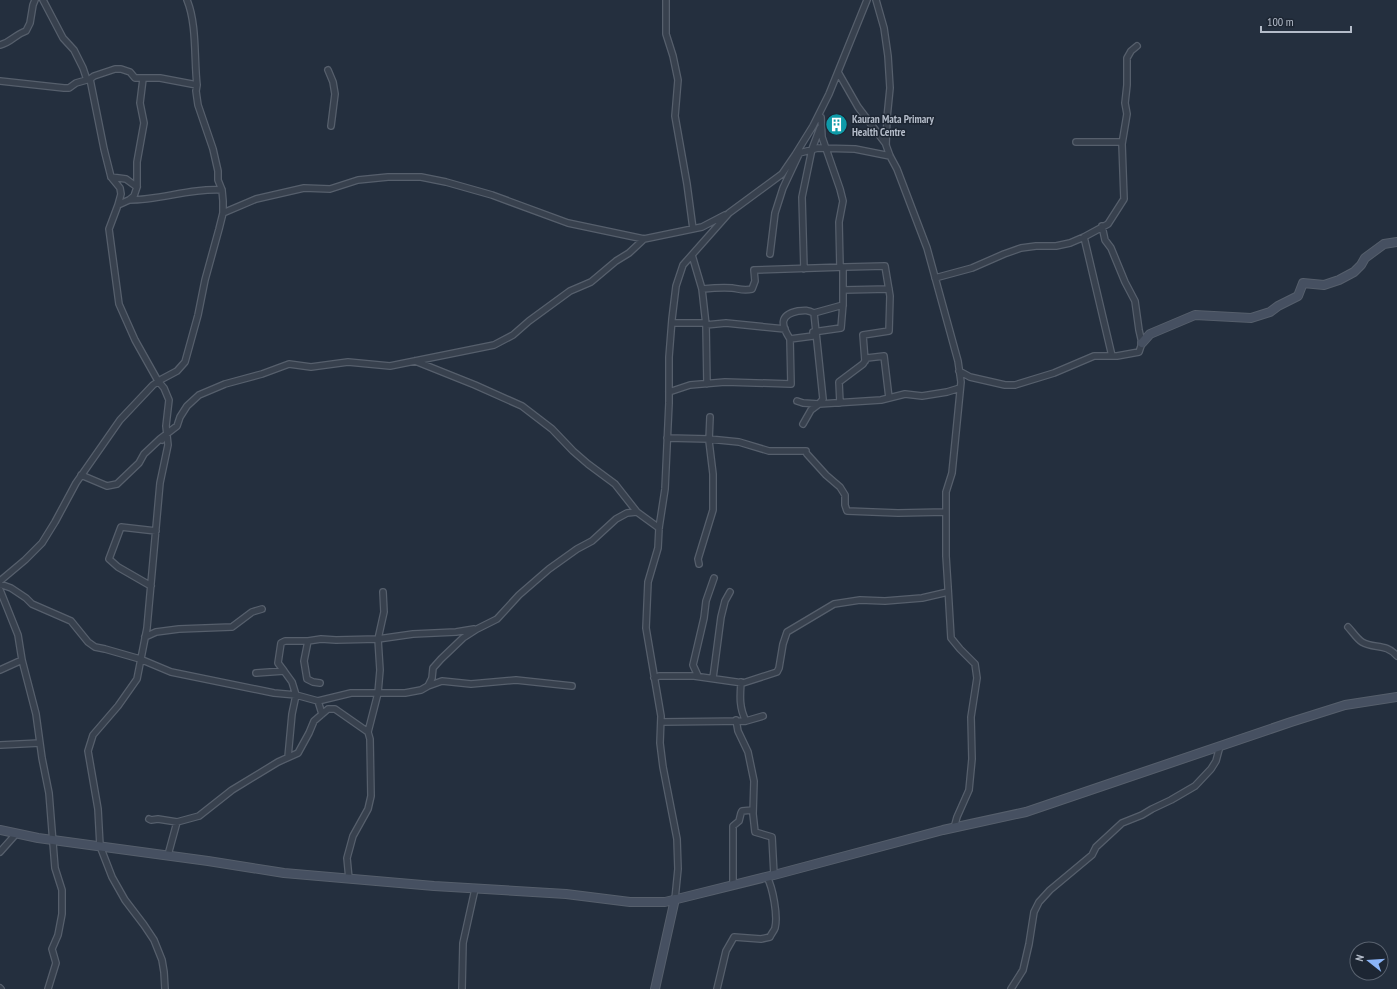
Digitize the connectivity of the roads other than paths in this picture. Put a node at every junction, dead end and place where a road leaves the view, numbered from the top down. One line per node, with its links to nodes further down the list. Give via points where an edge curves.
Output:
1 (35, 0): 7 (street, via 26,30)
2 (43, 0): 11 (street, via 63,38 74,50)
3 (187, 0): 14 (street, via 195,44)
4 (666, 0): 33 (street, via 666,34 678,80 675,116)
5 (868, 0): 10 (street)
6 (876, 0): 20 (street, via 888,56 890,88)
7 (0, 45)
8 (1137, 46): 19 (street, via 1127,58 1127,114)
9 (328, 70): 17 (street, via 335,94)
10 (838, 72): 15 (street); 20 (street, via 858,107)
11 (90, 79): 12 (street, via 121,69 130,72 135,78); 13 (street, via 69,88); 25 (street)
12 (143, 79): 14 (street, via 160,78); 26 (street, via 140,103 144,123 137,162)
13 (0, 81)
14 (197, 85): 27 (street, via 198,105 213,149)
15 (818, 116): 16 (street, via 821,117); 23 (street)
16 (822, 124): 21 (street); 22 (street)
17 (332, 126)
18 (1076, 142): 19 (street)
19 (1122, 142): 32 (street, via 1124,199 1108,224)
20 (886, 145): 24 (street)
21 (825, 148): 22 (street); 24 (street, via 855,149); 39 (street, via 843,201 839,222)
22 (812, 149): 23 (street); 40 (street, via 802,197)
23 (797, 154): 31 (street, via 782,174); 37 (street, via 774,213)
24 (890, 156): 41 (street, via 898,169 927,248)
25 (111, 177): 26 (street, via 126,179); 29 (street, via 120,188)
26 (137, 187): 28 (street, via 136,193)
27 (222, 190): 28 (street, via 195,190 152,199); 30 (street)
28 (129, 200): 29 (street)
29 (118, 205): 57 (street, via 109,229 120,304 135,340)
30 (222, 213): 35 (street, via 256,199 304,188 330,189 358,180 421,177 492,195 568,223); 57 (street, via 185,362 177,371)
31 (730, 213): 33 (street); 38 (street)
32 (1102, 226): 34 (street); 52 (street, via 1104,240 1111,248 1135,300)
33 (693, 229): 35 (street)
34 (1084, 237): 41 (street, via 1056,246 1021,248 972,268); 53 (street)
35 (644, 239): 54 (street, via 591,282 570,291 513,335 494,345)
36 (1397, 242): 52 (street, via 1384,244 1366,258 1354,272 1339,280 1324,284 1303,283 1298,296 1270,312 1251,318 1195,315 1150,334)
37 (770, 254)
38 (692, 255): 42 (street); 47 (street, via 683,265 676,286)
39 (842, 267): 40 (street); 43 (street, via 885,266); 44 (street)
40 (804, 269): 42 (street, via 754,270 755,282 752,289)
41 (935, 278): 56 (street)
42 (702, 289): 48 (street)
43 (889, 289): 44 (street); 55 (street, via 889,332 863,335)
44 (843, 290): 45 (street)
45 (843, 305): 46 (street); 50 (street, via 841,328)
46 (814, 313): 49 (street, via 808,310 788,314 785,316); 50 (street)
47 (672, 322): 48 (street); 60 (street)
48 (706, 324): 49 (street, via 726,323); 58 (street)
49 (784, 329): 51 (street)
50 (815, 332): 51 (street, via 813,336); 64 (street, via 823,399)
51 (790, 339): 58 (street, via 791,384)
52 (1142, 343): 53 (street, via 1139,352)
53 (1112, 356): 56 (street, via 1094,356 1054,373 1015,385 970,377)
54 (415, 361): 67 (street, via 390,366 348,362 311,367 290,364 225,384 199,396 187,406 177,426); 73 (street, via 475,384 522,406 552,429 588,464 615,484)
55 (865, 361): 61 (street, via 867,358 884,356); 63 (street, via 839,382)
56 (959, 371): 59 (street)
57 (158, 382): 67 (street, via 169,400); 72 (street, via 120,420)
58 (707, 384): 60 (street, via 690,385)
59 (960, 388): 61 (street, via 922,396 905,394); 74 (street, via 952,473 946,492)
60 (669, 392): 68 (street)
61 (889, 398): 63 (street)
62 (797, 401): 64 (street)
63 (840, 403): 64 (street)
64 (820, 404): 66 (street, via 811,410)
65 (710, 417): 70 (street)
66 (803, 424)
67 (167, 434): 69 (street); 71 (street)
68 (667, 438): 70 (street); 75 (street, via 665,489)
69 (160, 439): 71 (street); 72 (street, via 144,454 140,463 117,484 107,486)
70 (709, 440): 74 (street, via 739,442 769,451 806,452 840,487 847,511); 77 (street, via 713,474 713,510)
71 (168, 445): 76 (street, via 160,483)
72 (82, 475): 79 (street, via 42,543)
73 (637, 512): 75 (street); 87 (street, via 627,513 616,519 592,541 549,569 496,619)
74 (946, 512): 84 (street)
75 (659, 528): 98 (street, via 658,548 648,582 646,602 646,628)
76 (156, 531): 80 (street); 80 (street, via 120,527 109,559)
77 (698, 564)
78 (714, 578): 97 (street, via 706,601 693,665)
79 (0, 583): 92 (street, via 32,604 70,621 95,647)
80 (151, 586): 88 (street)
81 (0, 590): 93 (street, via 18,635)
82 (383, 592): 89 (street, via 384,612)
83 (730, 592): 99 (street, via 721,617)
84 (948, 592): 101 (street, via 922,598 860,600 834,604 788,632 782,644 777,672); 121 (street, via 952,638 975,664 977,678 971,717 972,759 969,790)
85 (262, 609): 88 (street, via 252,612 232,627 179,629 156,632)
86 (1348, 627): 91 (street, via 1361,641 1384,647)
87 (477, 629): 89 (street); 102 (street, via 440,659 433,668)
88 (145, 637): 92 (street)
89 (378, 639): 90 (street); 104 (street)
90 (308, 641): 95 (street, via 281,643 278,663); 100 (street, via 304,660 307,679)
91 (1397, 656)
92 (140, 659): 105 (street, via 171,672 274,693); 125 (street, via 137,679 118,706 92,735 88,751 98,809)
93 (22, 660): 94 (street); 114 (street, via 36,714)
94 (0, 670)
95 (284, 671): 96 (street); 105 (street, via 292,682)
96 (256, 673)
97 (698, 676): 98 (street); 99 (street)
98 (654, 678): 112 (street)
99 (713, 678): 101 (street)
100 (320, 682)
101 (741, 682): 111 (street, via 740,701)
102 (428, 686): 103 (street, via 442,681 471,684 516,680); 104 (street, via 405,693)
103 (572, 686)
104 (378, 693): 107 (street, via 351,693); 113 (street)
105 (296, 695): 107 (street); 117 (street)
106 (1397, 697): 116 (street, via 1345,706)
107 (318, 701): 108 (street)
108 (322, 714): 113 (street, via 328,709 335,710); 117 (street, via 314,721 298,752)
109 (763, 716): 111 (street)
110 (736, 720): 111 (street); 112 (street); 118 (street, via 748,752 754,781)
111 (746, 721)
112 (661, 722): 132 (street, via 663,767 677,839)
113 (368, 732): 129 (street, via 371,796 368,809 353,836 347,858)
114 (40, 743): 115 (street); 124 (street, via 49,793)
115 (0, 745)
116 (1220, 746): 121 (street, via 1026,812); 138 (street, via 1216,761 1195,786 1122,823 1096,847 1092,855 1039,902 1034,912 1023,970)
117 (288, 757): 120 (street, via 232,790 199,816)
118 (753, 810): 128 (street, via 755,832 772,837); 130 (street, via 742,811 739,821 733,826)
119 (149, 819): 120 (street)
120 (177, 822): 127 (street)
121 (954, 828): 128 (street)
122 (0, 830): 123 (street)
123 (16, 834): 124 (street); 126 (street)
124 (53, 840): 125 (street); 133 (street, via 55,868 62,890 62,912 58,935 52,949 56,963)
125 (100, 846): 127 (street); 134 (street, via 122,895 154,940 162,960)
126 (0, 852)
127 (168, 856): 129 (street, via 284,873)
128 (771, 876): 130 (street); 137 (street, via 775,928 770,937 761,939 734,937 726,951)
129 (349, 879): 131 (street)
130 (733, 885): 132 (street)
131 (475, 889): 132 (street, via 566,894 630,902 665,902); 135 (street, via 463,943)
132 (675, 899): 136 (street)
133 (48, 989)
134 (165, 989)
135 (462, 989)
136 (655, 989)
137 (717, 989)
138 (1011, 989)

